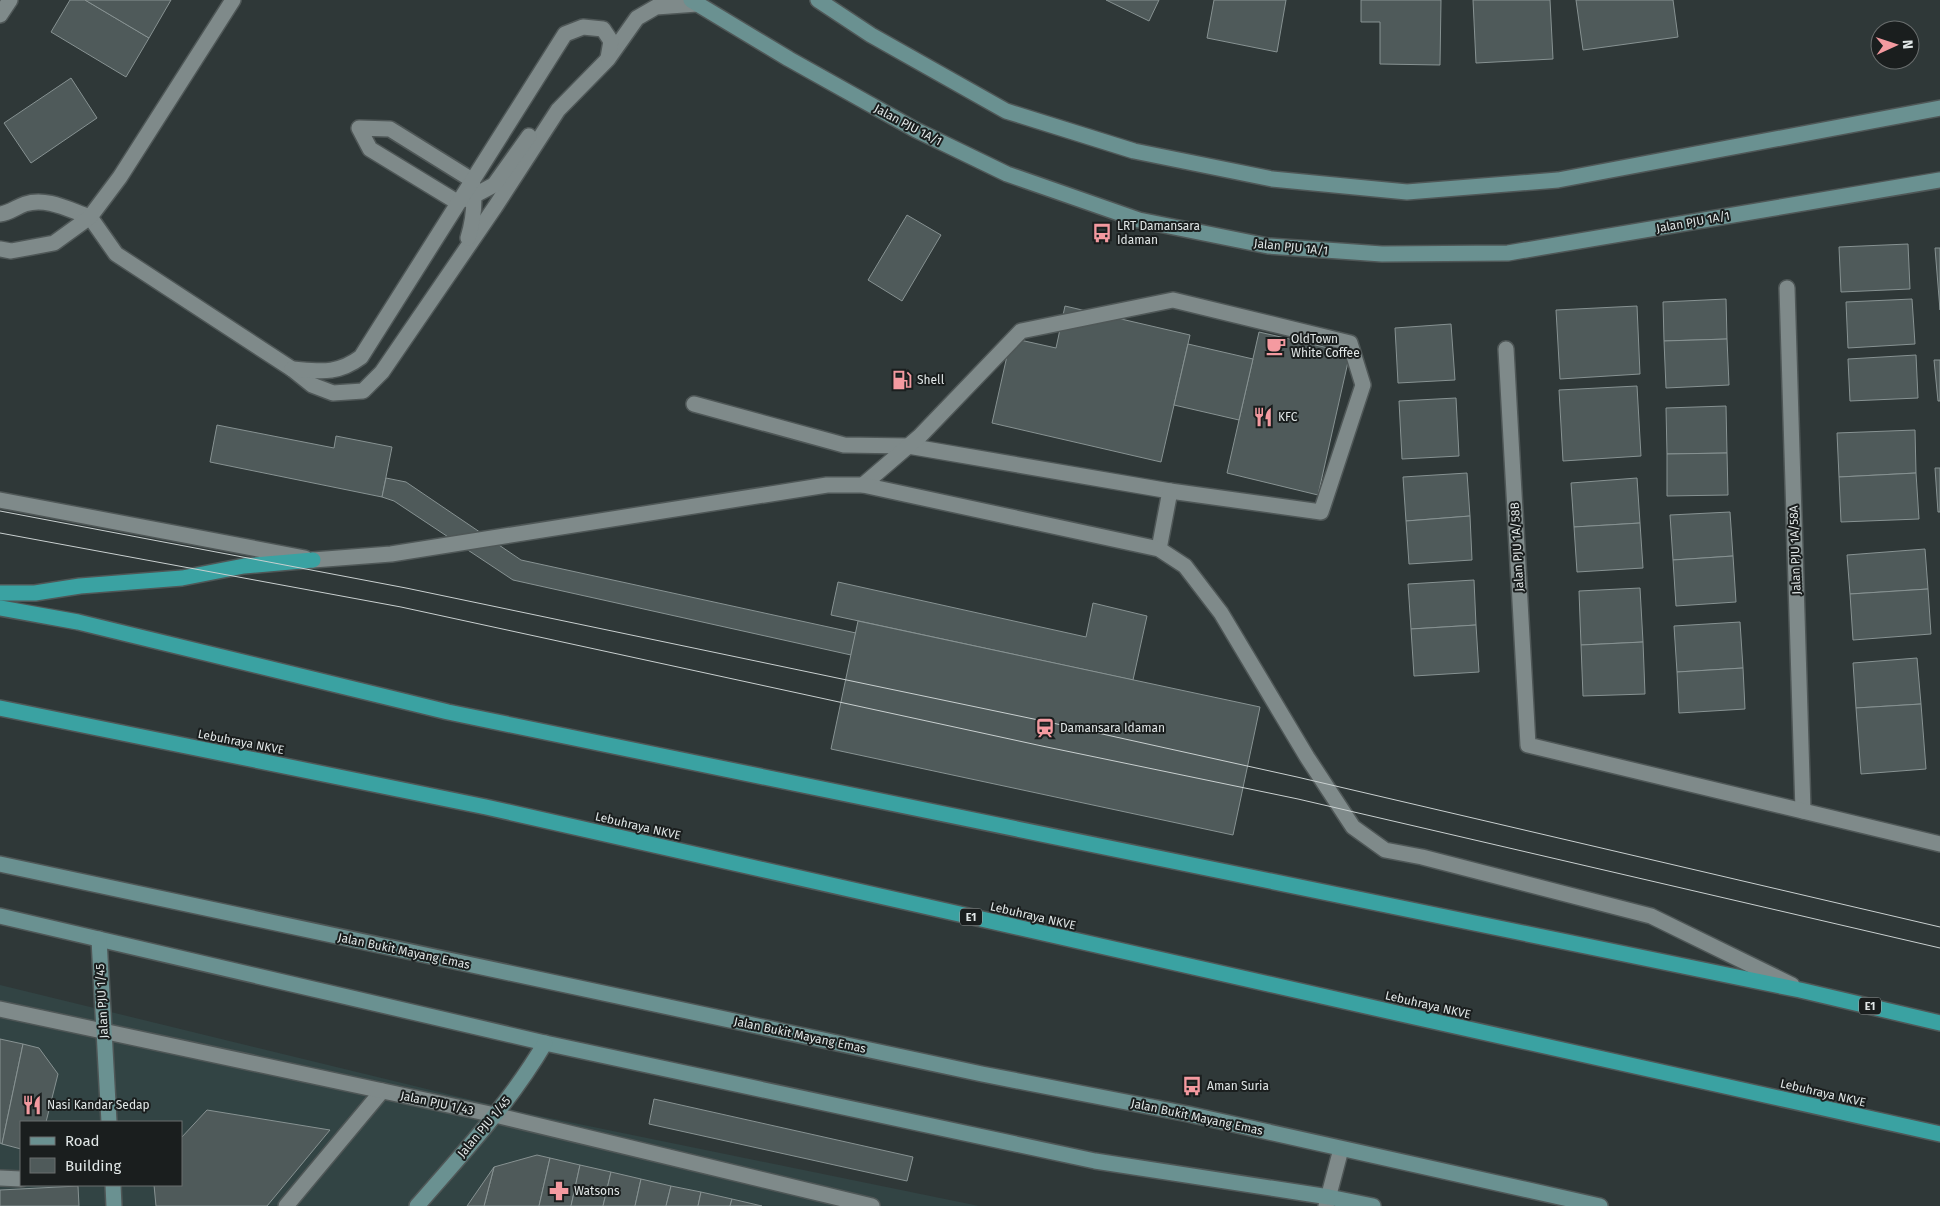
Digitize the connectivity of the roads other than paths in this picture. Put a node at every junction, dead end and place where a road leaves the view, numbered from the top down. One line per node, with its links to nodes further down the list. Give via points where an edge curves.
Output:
1 (10, 0): 5 (street)
2 (233, 0): 14 (street, via 120,177)
3 (818, 0): 7 (main road, via 871,35 1006,111 1134,151 1272,179 1408,192 1558,180)
4 (694, 2): 6 (street, via 656,8 637,18); 10 (main road, Jalan PJU 1A/1, via 916,130 1008,174 1139,220 1268,246 1382,254 1508,253)
5 (0, 15)
6 (608, 59): 8 (street); 9 (street, via 611,41 603,29 583,27 565,34)
7 (1940, 108)
8 (558, 110): 11 (street, via 534,130 494,185); 16 (street)
9 (472, 180): 11 (street); 12 (street); 12 (street, via 390,128 359,128 370,149)
10 (1940, 180)
11 (475, 195): 12 (street); 16 (street, via 474,218)
12 (457, 202): 19 (street, via 361,357 349,366 327,372)
13 (0, 214): 14 (street, via 26,204 47,202)
14 (90, 217): 15 (street, via 54,243 11,251); 19 (street, via 116,254)
15 (0, 249)
16 (465, 251): 19 (street, via 382,372 363,391 333,393 312,385)
17 (1787, 288): 30 (street, Jalan PJU 1A/58A)
18 (1506, 349): 30 (street, Jalan PJU 1A/58B, via 1528,745)
19 (292, 369)
20 (694, 404): 21 (street, via 844,445)
21 (908, 446): 22 (street); 23 (street); 23 (street, via 1021,331 1173,300 1350,343 1363,385 1321,512)
22 (863, 486): 25 (street); 26 (street, via 828,485 391,554)
23 (1170, 491): 25 (street)
24 (0, 500): 26 (street)
25 (1159, 549): 35 (street, via 1185,566 1205,591 1307,757 1354,826 1385,850 1651,916)
26 (313, 560): 27 (highway, via 244,566 182,578 35,593)
27 (0, 593)
28 (0, 608): 35 (highway, E1, via 78,622 448,712)
29 (0, 708): 43 (highway, Lebuhraya NKVE / E1, via 496,809)
30 (1803, 811): 31 (street)
31 (1940, 844)
32 (0, 864): 44 (main road, Jalan Bukit Mayang Emas)
33 (0, 916): 34 (main road)
34 (99, 939): 38 (main road, Jalan PJU 1/45); 39 (main road)
35 (1800, 990): 37 (highway, E1)
36 (0, 1009): 38 (street, Jalan PJU 1/43)
37 (1940, 1023)
38 (104, 1031): 40 (street, Jalan PJU 1/43); 42 (main road, Jalan PJU 1/45)
39 (545, 1043): 41 (main road, Jalan PJU 1/45); 48 (main road, via 1095,1161)
40 (382, 1091): 41 (street, Jalan PJU 1/43); 50 (street)
41 (495, 1115): 51 (main road, Jalan PJU 1/45); 52 (street, Jalan PJU 1/43)
42 (109, 1121)
43 (1940, 1134)
44 (1341, 1149): 48 (street); 54 (main road, Jalan Bukit Mayang Emas)
45 (0, 1178): 46 (street)
46 (20, 1179)
47 (113, 1186): 49 (main road)
48 (1328, 1201): 53 (main road)
49 (114, 1206)
50 (286, 1206)
51 (417, 1206)
52 (872, 1206)
53 (1373, 1206)
54 (1599, 1206)

